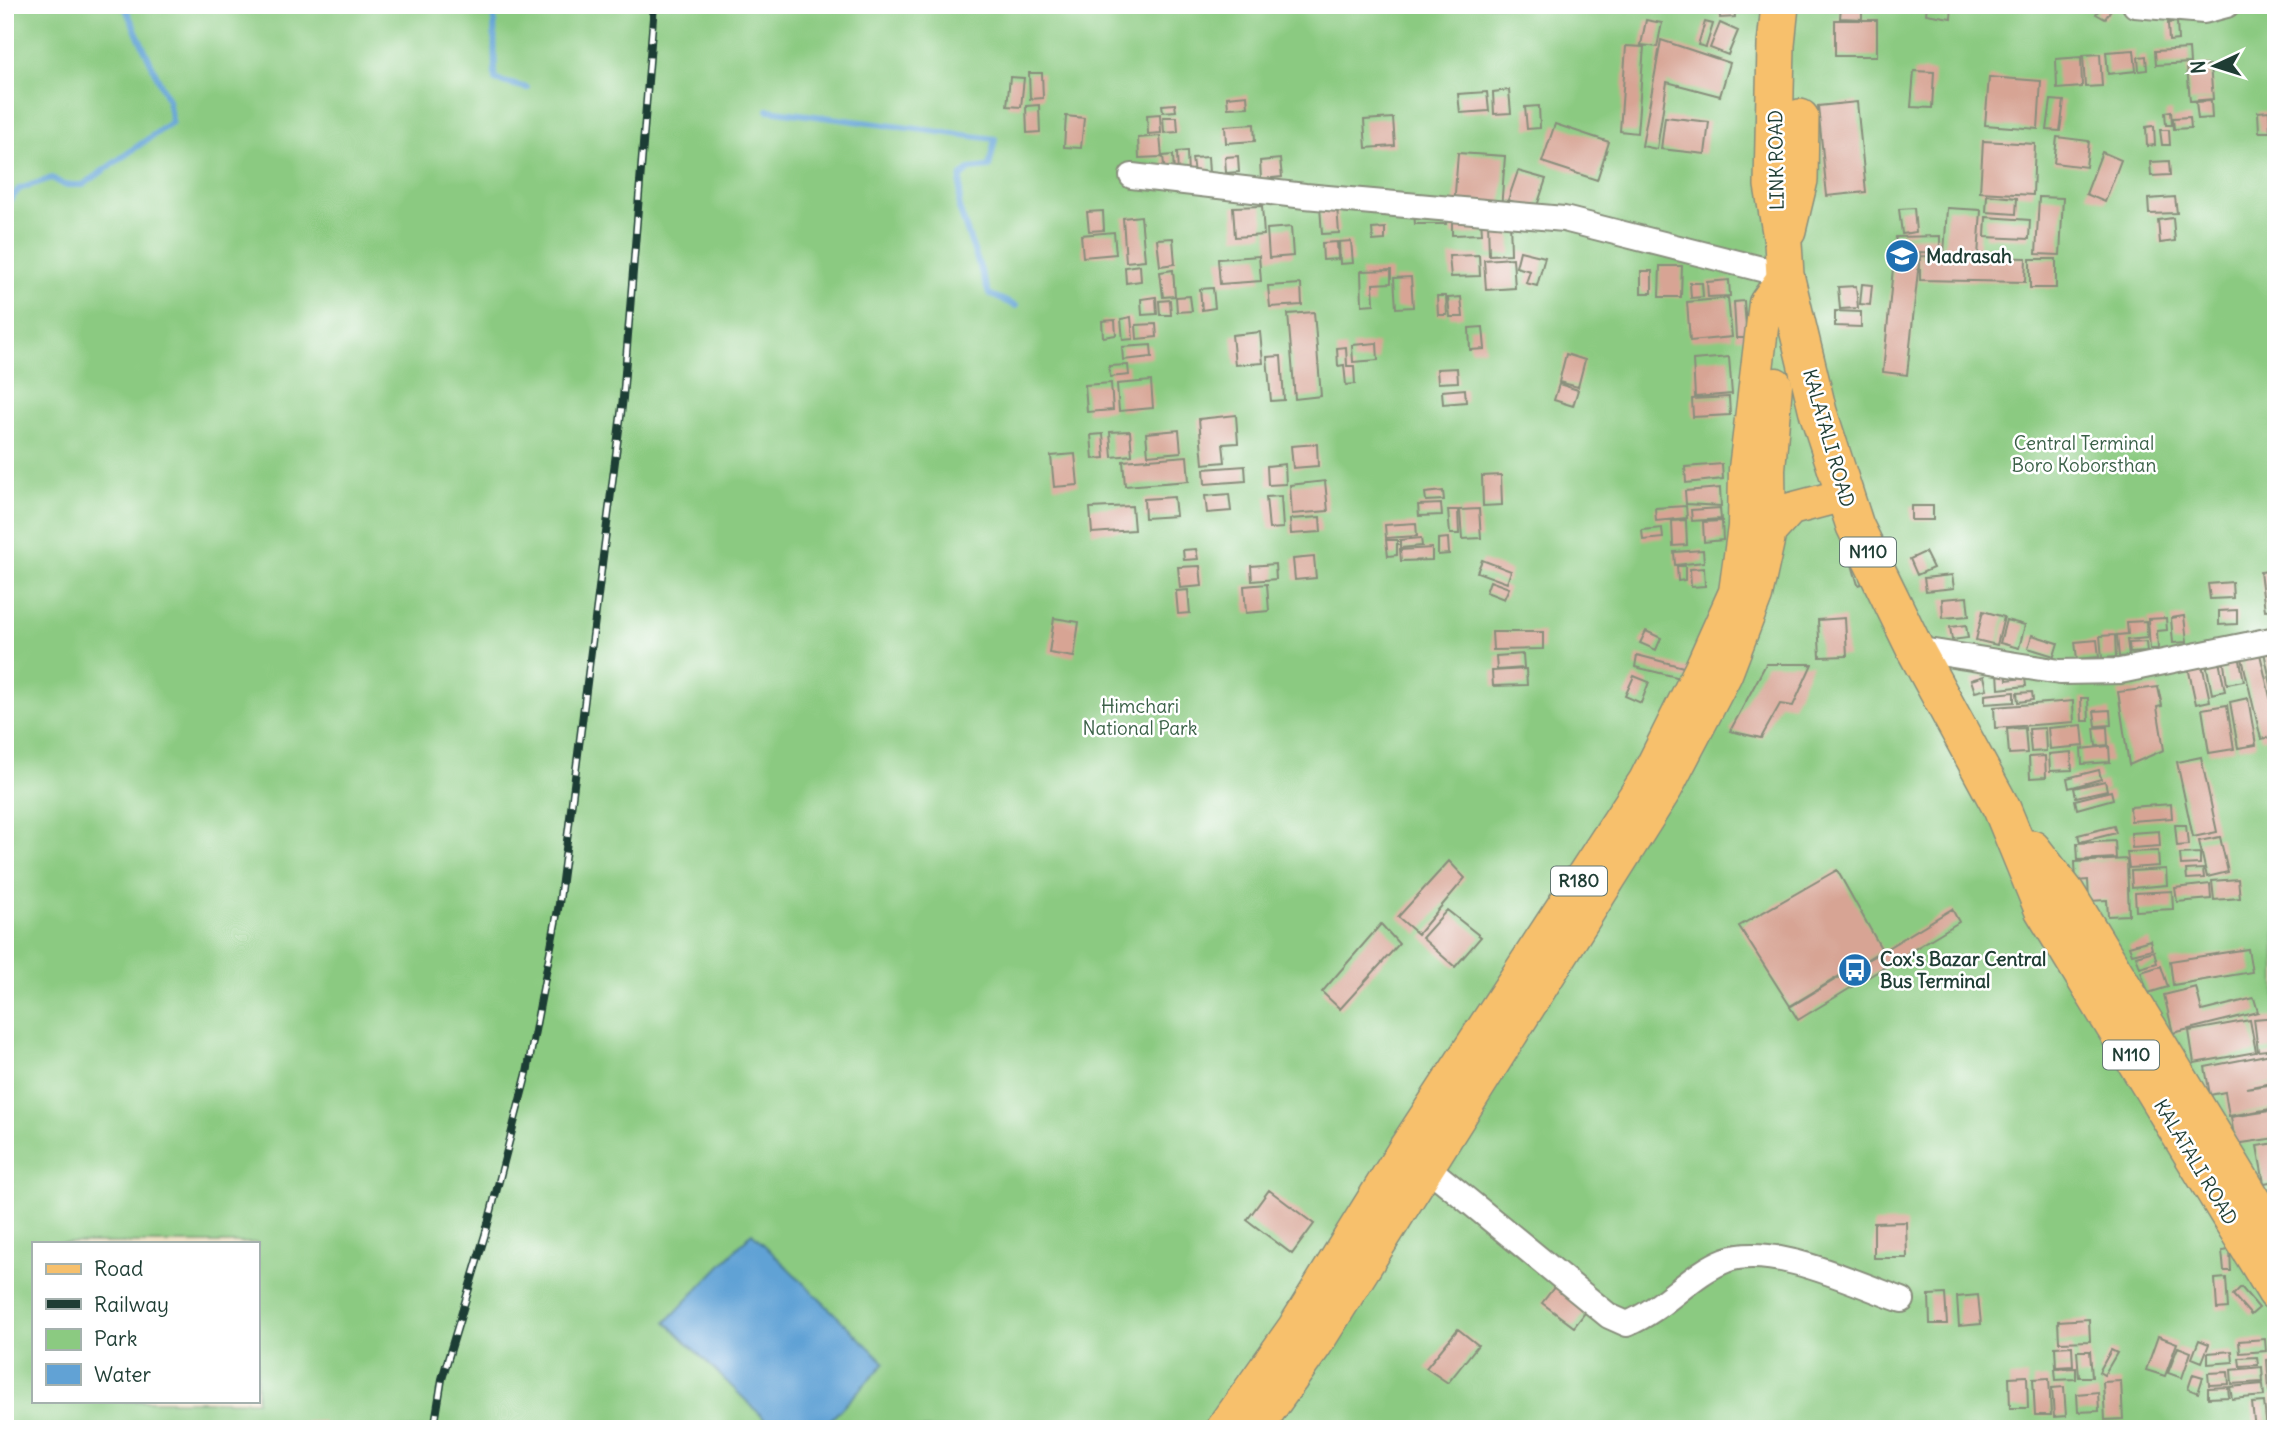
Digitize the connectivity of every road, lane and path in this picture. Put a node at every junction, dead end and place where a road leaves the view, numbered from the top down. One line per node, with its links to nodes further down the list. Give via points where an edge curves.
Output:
1 (1780, 5): 6 (highway, LINK ROAD / N110, via 1773,185)
2 (1806, 5): 6 (highway, LINK ROAD / N110, via 1800,48 1799,180)
3 (2135, 5): 4 (street, via 2204,11)
4 (2227, 5)
5 (1132, 176): 6 (street, via 1564,219)
6 (1784, 259): 7 (highway, KALATALI ROAD / N110, via 1818,412); 8 (main road, R180, via 1769,468); 16 (main road, R180, via 1765,303 1735,592 1700,670 1645,780 1294,1327)
7 (1844, 495): 8 (main road, via 1791,509); 10 (highway, KALATALI ROAD / N110)
8 (1770, 532): 12 (main road, R180, via 1756,596 1727,674 1666,789)
9 (2276, 639): 10 (street, via 2120,671 2060,672)
10 (1915, 649): 11 (highway, KALATALI ROAD / N110)
11 (2002, 809): 13 (highway, KALATALI ROAD / N110, via 2066,893); 14 (highway, KALATALI ROAD / N110, via 2043,909)
12 (1427, 1167): 15 (street, via 1609,1316 1627,1324 1645,1317 1726,1260 1755,1254 1796,1263); 17 (main road, R180, via 1316,1345)
13 (2276, 1240)
14 (2276, 1292)
15 (1902, 1300)
16 (1222, 1429)
17 (1256, 1429)

